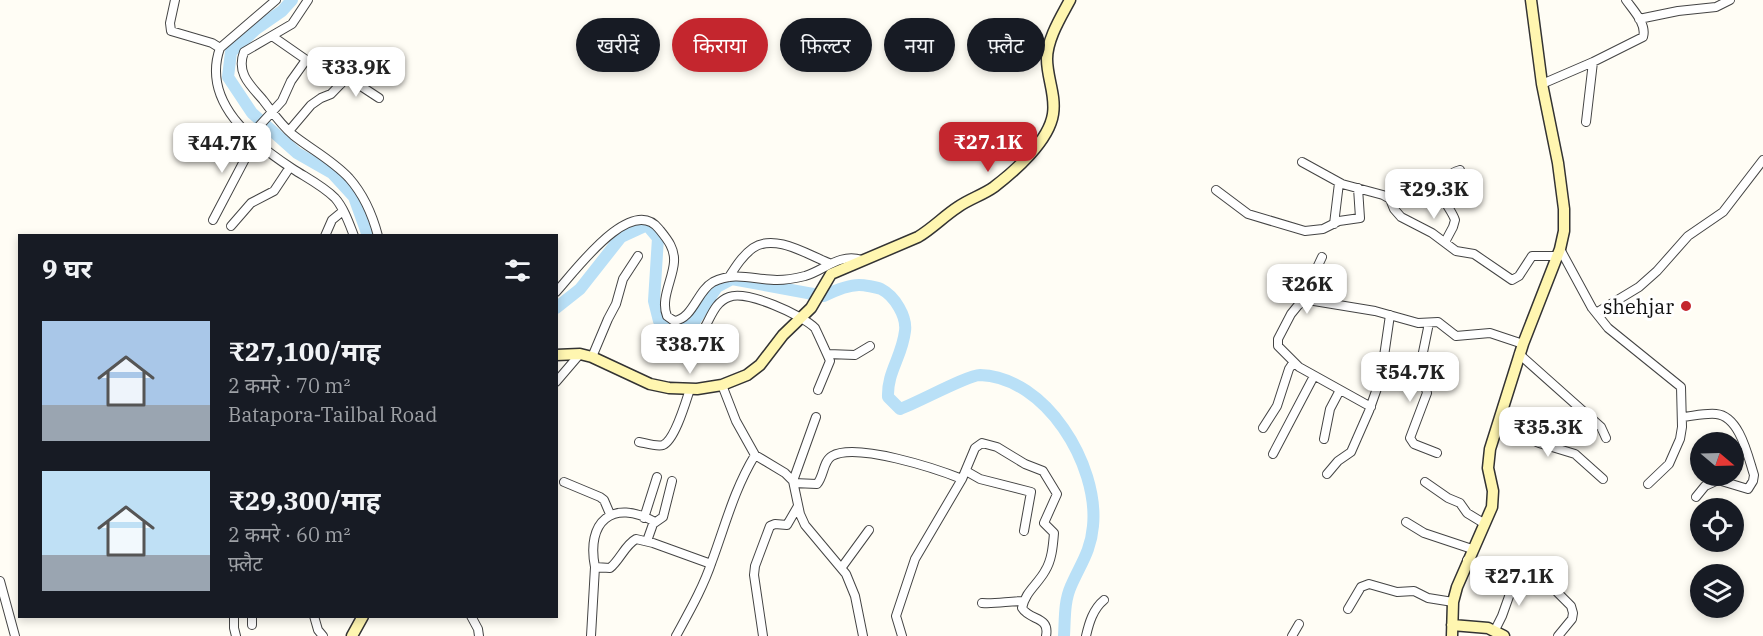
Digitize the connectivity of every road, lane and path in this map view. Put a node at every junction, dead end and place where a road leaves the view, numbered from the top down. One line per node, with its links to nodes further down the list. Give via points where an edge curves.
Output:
1 (175, 0): 10 (street, via 171,31)
2 (276, 0): 10 (street)
3 (308, 0): 9 (street, via 292,24)
4 (1070, 0): 39 (main road, via 1049,46 1053,114 1036,148 994,187 960,205 929,231)
5 (1531, 0): 15 (main road)
6 (1626, 0): 8 (street)
7 (1730, 0): 8 (street, via 1716,7)
8 (1639, 19): 12 (street, via 1645,30 1640,39)
9 (273, 36): 11 (street); 17 (street, via 244,52 240,66)
10 (220, 48): 20 (street, via 216,57 218,90 235,122)
11 (306, 60): 14 (street); 17 (street, via 285,97)
12 (1593, 62): 15 (street); 18 (street)
13 (360, 63): 14 (street)
14 (344, 81): 16 (street); 19 (street, via 311,105)
15 (1542, 84): 36 (main road, via 1564,209)
16 (379, 98)
17 (269, 114): 19 (street); 20 (street)
18 (1586, 122)
19 (289, 131): 34 (street, via 350,179 364,198)
20 (253, 135): 23 (street); 29 (street)
21 (1763, 160): 44 (street, via 1723,212 1688,236 1639,286)
22 (1302, 162): 25 (street)
23 (290, 168): 28 (street, via 330,194); 31 (street, via 274,191 251,202)
24 (1460, 170): 35 (street, via 1449,175 1442,191 1455,220)
25 (1340, 183): 26 (street); 30 (street)
26 (1358, 188): 30 (street, via 1360,218); 35 (street, via 1386,196 1401,217)
27 (1216, 190): 30 (street, via 1248,214 1266,220 1310,231)
28 (343, 210): 32 (street, via 332,220); 33 (street)
29 (213, 220)
30 (1334, 224)
31 (231, 226)
32 (326, 234)
33 (353, 234)
34 (377, 234)
35 (1445, 242): 36 (street, via 1456,251 1473,254 1512,280 1517,279 1532,256)
36 (1559, 253): 44 (street); 50 (main road)
37 (638, 256): 54 (street, via 623,279)
38 (1322, 257): 43 (street)
39 (864, 261): 40 (street, via 850,258); 46 (main road, via 831,274)
40 (829, 263): 41 (street, via 806,276 779,280); 41 (street, via 789,245 760,245 747,253)
41 (729, 276): 42 (street, via 706,287 683,318 670,319 664,306 674,251 657,226 638,220 604,239)
42 (558, 290)
43 (1300, 304): 45 (street, via 1312,300); 55 (street, via 1277,342)
44 (1596, 313): 64 (street, via 1614,334 1681,387)
45 (1390, 315): 47 (street); 62 (street, via 1381,377)
46 (802, 318): 48 (street, via 755,299 734,296 722,301 706,329 692,341 674,344); 52 (street, via 817,330); 58 (main road, via 754,370)
47 (1429, 323): 50 (street, via 1442,324 1456,336 1490,333); 70 (street, via 1421,362 1427,393 1410,438 1414,444)
48 (654, 340)
49 (870, 346): 52 (street, via 855,355)
50 (1521, 349): 65 (main road); 67 (street, via 1601,427)
51 (580, 354): 53 (main road); 54 (main road); 57 (street)
52 (828, 354): 60 (street, via 829,365)
53 (558, 356)
54 (592, 357): 59 (main road, via 650,384)
55 (1293, 363): 56 (street); 66 (street, via 1277,406)
56 (1314, 375): 61 (street); 71 (street)
57 (558, 380)
58 (722, 385): 59 (main road); 72 (street, via 736,422)
59 (690, 389): 69 (street, via 666,443)
60 (818, 390)
61 (1340, 390): 62 (street); 68 (street, via 1330,409)
62 (1371, 407): 73 (street, via 1351,453 1338,460)
63 (816, 417): 79 (street)
64 (1682, 417): 81 (street, via 1682,433 1670,461); 82 (street, via 1724,416 1742,438 1754,476 1748,489 1718,480 1705,486)
65 (1499, 426): 76 (street, via 1575,454); 88 (main road, via 1489,458 1493,499)
66 (1263, 428)
67 (1606, 438)
68 (1324, 439)
69 (639, 442)
70 (1437, 453)
71 (1273, 454)
72 (755, 455): 79 (street); 94 (street, via 737,487)
73 (1327, 474)
74 (964, 476): 79 (street, via 871,454 845,453 830,456 817,484); 90 (street, via 1031,492); 100 (street, via 977,445 982,443 1043,471 1057,494 1044,523 1054,533 1049,562); 120 (street, via 915,559 896,616)
75 (657, 477): 85 (street)
76 (1603, 479)
77 (672, 480): 86 (street, via 663,517)
78 (564, 482): 84 (street, via 600,497)
79 (793, 482): 83 (street)
80 (1425, 482): 88 (street)
81 (1648, 484)
82 (1696, 497)
83 (798, 506): 96 (street, via 805,525); 118 (street, via 787,525 770,526 754,566)
84 (610, 514): 85 (street, via 622,512); 95 (street, via 598,527)
85 (644, 518): 86 (street)
86 (655, 522): 91 (street)
87 (1406, 522): 92 (street, via 1424,533)
88 (1485, 524): 92 (main road)
89 (869, 530): 96 (street)
90 (1024, 531)
91 (647, 542): 94 (street); 95 (street, via 633,540 610,568)
92 (1472, 549): 93 (main road)
93 (1467, 560): 97 (street); 101 (main road)
94 (711, 564): 117 (street)
95 (595, 567): 116 (street)
96 (842, 567): 119 (street, via 852,584)
97 (1517, 574): 110 (street); 124 (street, via 1544,582 1571,606 1573,616)
98 (0, 581): 111 (street)
99 (1104, 600): 122 (street, via 1091,618)
100 (1023, 601): 102 (street); 121 (street, via 1023,610 1045,624)
101 (1453, 602): 103 (street, via 1369,584 1360,588); 109 (main road)
102 (982, 603)
103 (1348, 609)
104 (234, 618): 112 (street)
105 (315, 618): 113 (street)
106 (362, 618): 114 (main road)
107 (472, 618): 115 (street)
108 (1299, 624): 123 (street)
109 (1452, 631): 110 (main road, via 1481,627)
110 (1500, 633)
111 (15, 636)
112 (236, 636)
113 (323, 636)
114 (352, 636)
115 (479, 636)
116 (591, 636)
117 (676, 636)
118 (763, 636)
119 (863, 636)
120 (902, 636)
121 (1046, 636)
122 (1086, 636)
123 (1292, 636)
124 (1558, 636)

